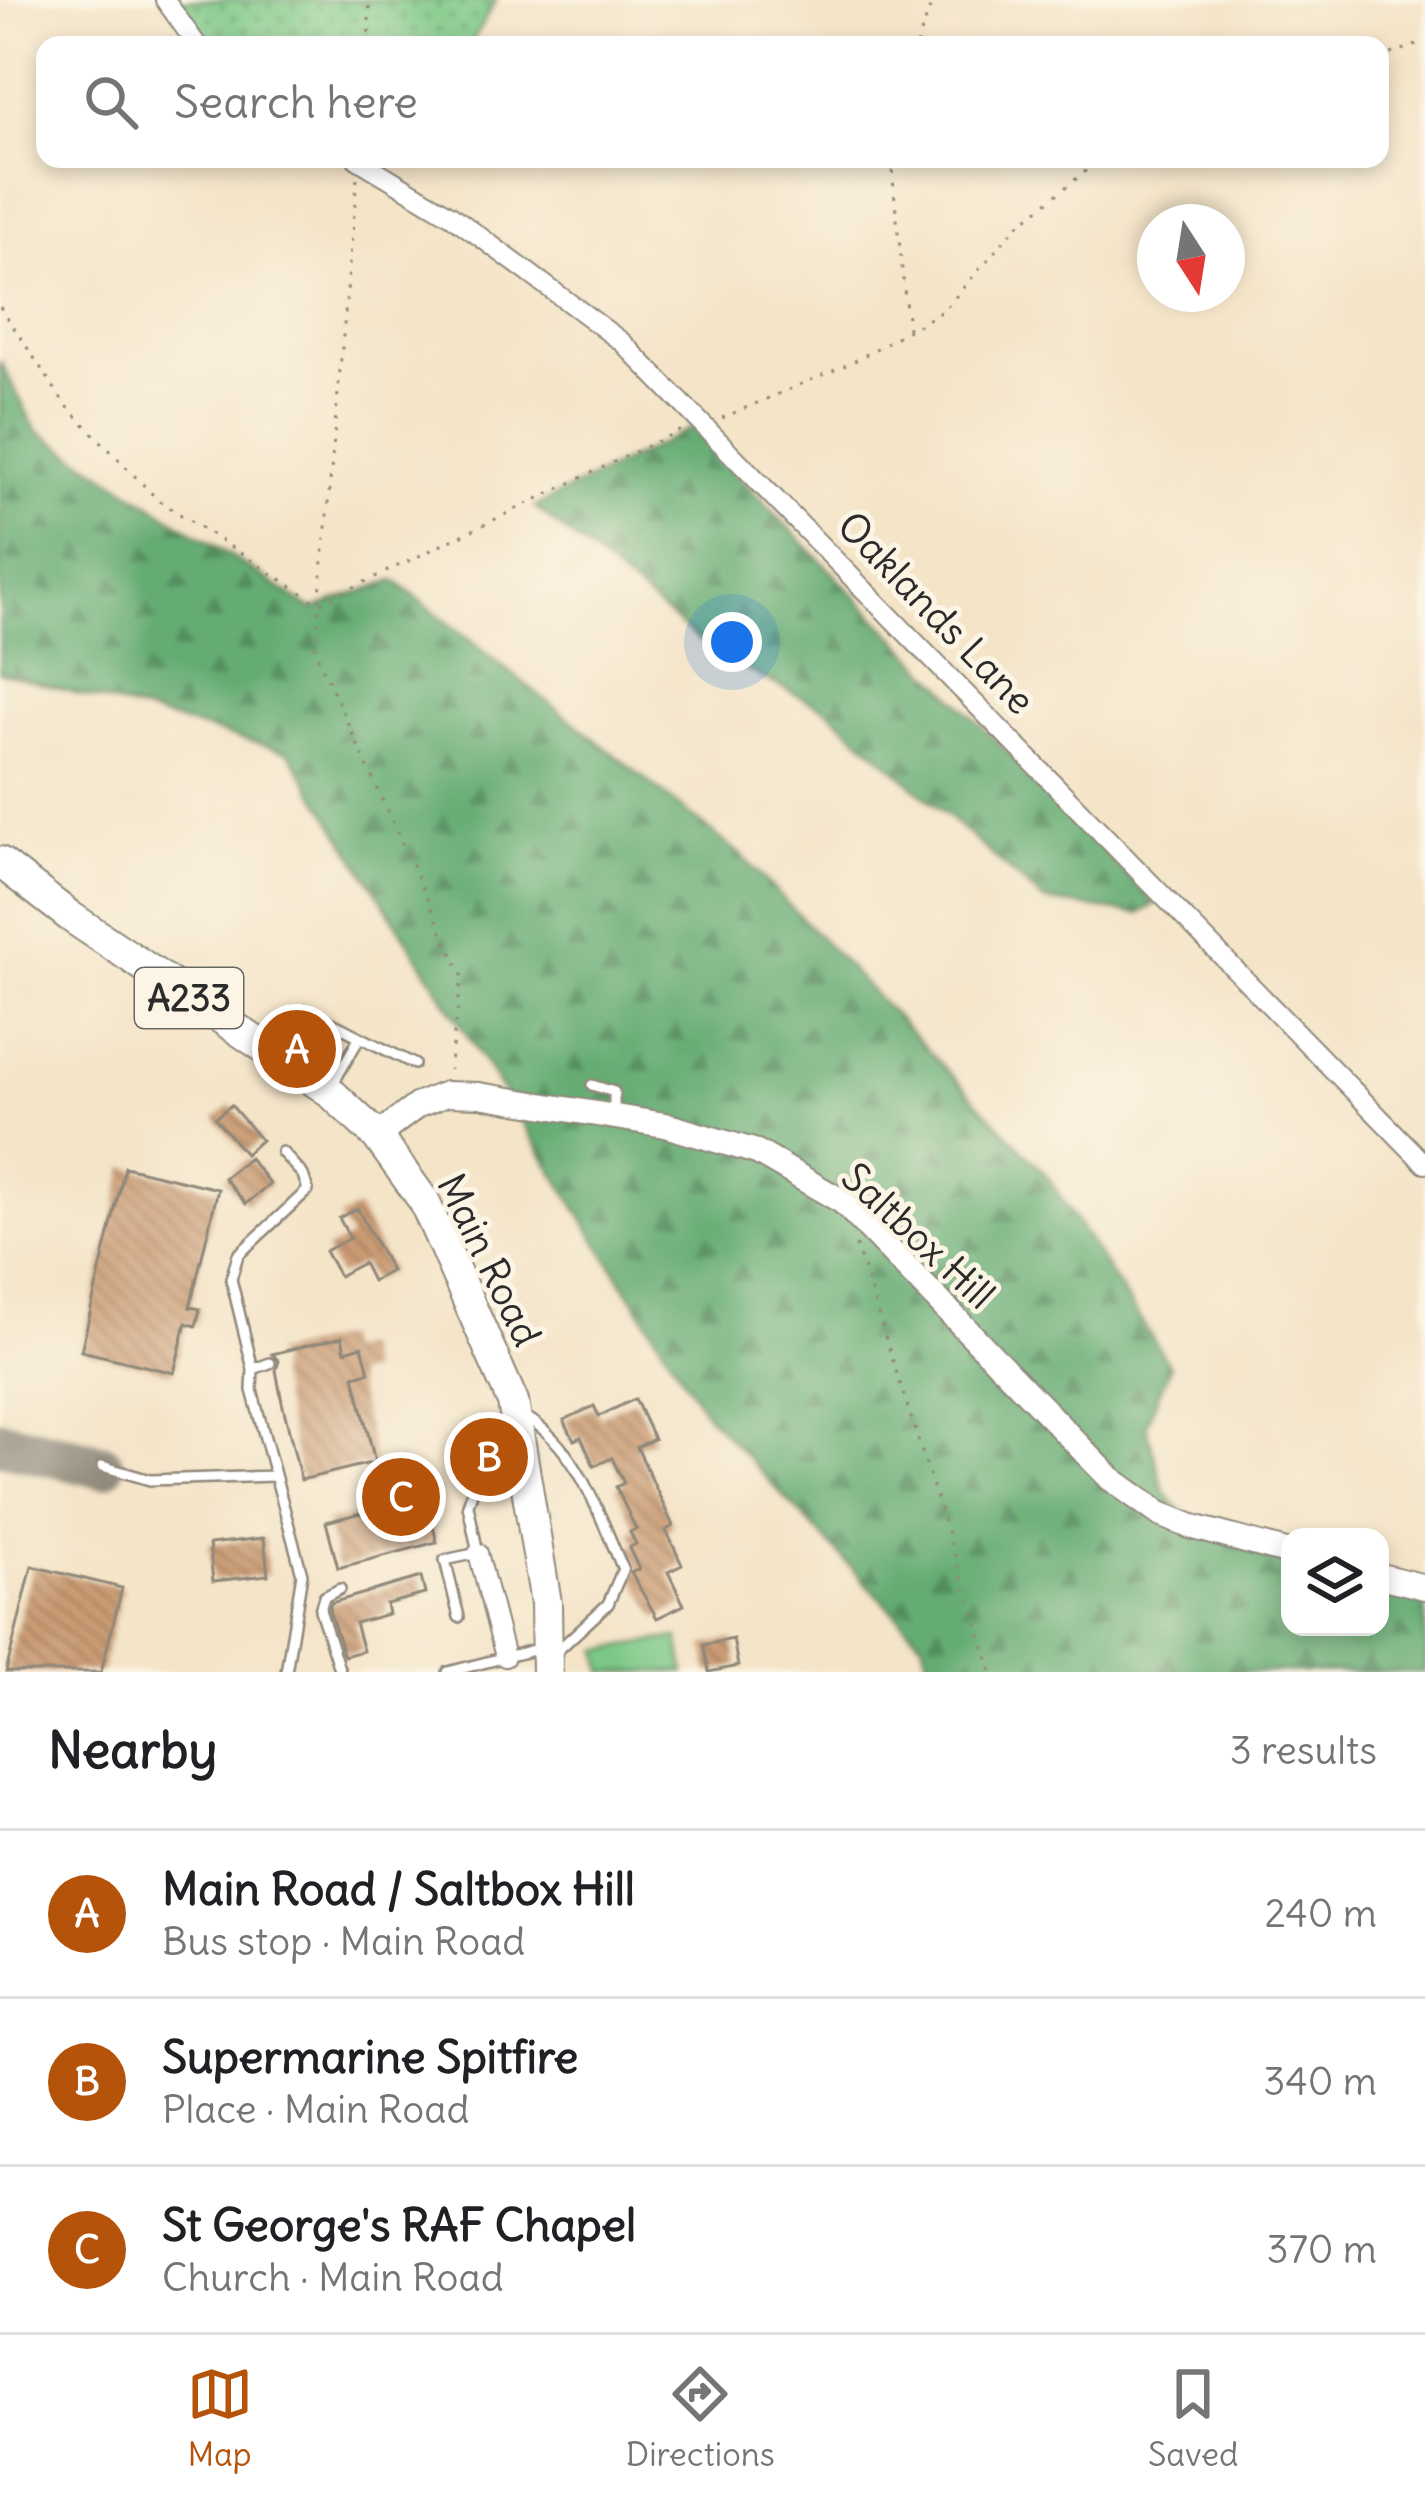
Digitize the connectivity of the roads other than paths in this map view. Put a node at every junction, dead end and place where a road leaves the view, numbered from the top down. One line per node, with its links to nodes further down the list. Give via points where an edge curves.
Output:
1 (166, 0): 2 (street)
2 (191, 36)
3 (371, 168): 13 (street, Oaklands Lane, via 452,216 622,342)
4 (0, 862): 9 (main road, Main Road / A233)
5 (307, 1010): 6 (lane)
6 (360, 1037): 7 (lane); 9 (lane)
7 (414, 1064)
8 (592, 1084): 10 (lane, via 614,1092)
9 (328, 1091): 11 (main road, Main Road / A233)
10 (614, 1117): 11 (street, Saltbox Hill, via 446,1094); 20 (street, Saltbox Hill, via 757,1152 843,1202 1110,1478 1160,1514)
11 (377, 1136): 16 (main road, Main Road / A233, via 424,1202)
12 (282, 1152): 15 (lane, via 308,1190 238,1255 231,1279)
13 (1425, 1164)
14 (270, 1363): 15 (lane)
15 (254, 1370): 19 (lane)
16 (514, 1410): 17 (main road, Main Road / A233); 26 (lane, via 547,1429 582,1478 623,1569 608,1604)
17 (526, 1465): 21 (lane, via 474,1486 468,1505); 26 (main road, Main Road / A233)
18 (102, 1466): 19 (lane, via 150,1480)
19 (275, 1476): 28 (lane, via 302,1574)
20 (1281, 1550)
21 (478, 1553): 25 (lane, via 446,1560); 27 (street)
22 (1389, 1578): 23 (street)
23 (1425, 1587)
24 (340, 1588): 29 (lane, via 320,1610)
25 (459, 1617)
26 (548, 1659): 27 (lane)
27 (505, 1665): 30 (lane)
28 (286, 1672)
29 (340, 1672)
30 (448, 1672)

